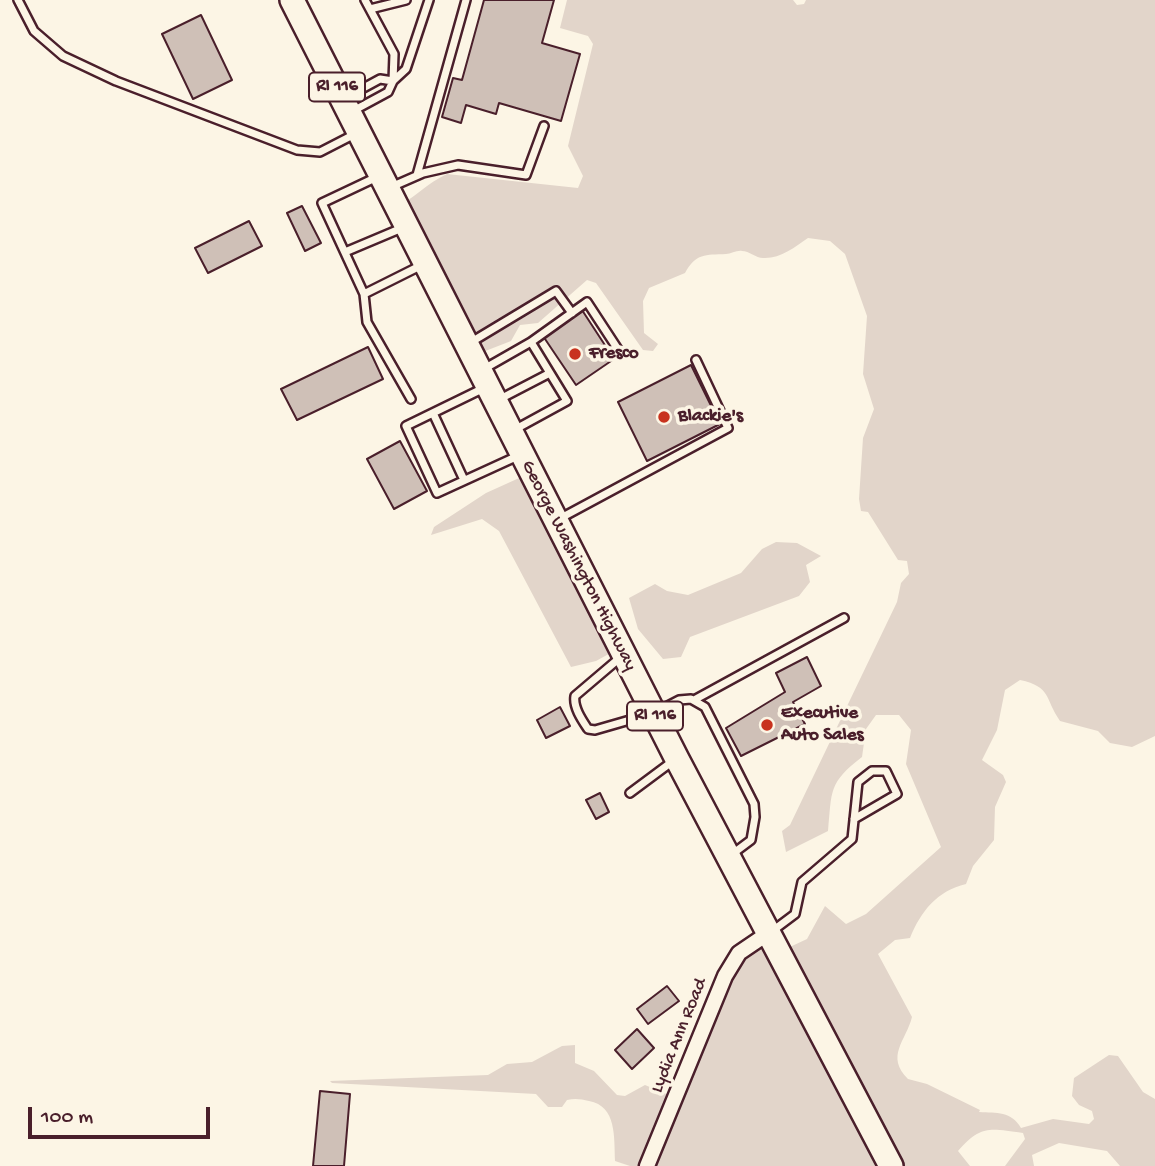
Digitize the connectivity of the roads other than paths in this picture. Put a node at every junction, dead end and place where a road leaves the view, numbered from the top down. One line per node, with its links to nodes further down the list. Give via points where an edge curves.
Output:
1 (18, 0): 9 (lane, via 34,31 63,56 228,126 307,152 328,148)
2 (292, 0): 9 (main road, George Washington Highway / RI 116)
3 (365, 0): 7 (lane)
4 (406, 0): 7 (lane)
5 (429, 0): 8 (lane, via 406,69)
6 (466, 0): 11 (lane)
7 (370, 9): 8 (lane, via 395,59)
8 (393, 81): 9 (lane, via 388,92); 9 (lane, via 380,79)
9 (351, 114): 12 (main road, George Washington Highway / RI 116)
10 (544, 126): 11 (lane, via 526,175 458,165)
11 (417, 175): 12 (lane)
12 (384, 182): 13 (main road, George Washington Highway / RI 116); 14 (lane, via 322,203)
13 (405, 226): 14 (lane); 15 (main road, George Washington Highway / RI 116)
14 (345, 252): 16 (lane)
15 (424, 264): 16 (lane); 19 (main road, George Washington Highway / RI 116)
16 (363, 294): 24 (lane, via 367,322)
17 (572, 313): 18 (lane); 19 (lane, via 556,292); 20 (lane, via 587,302)
18 (531, 342): 22 (lane); 23 (lane)
19 (465, 345): 23 (main road, George Washington Highway / RI 116)
20 (621, 354)
21 (696, 360): 29 (lane, via 728,428)
22 (550, 373): 23 (lane); 26 (lane, via 567,401)
23 (486, 387): 25 (lane); 26 (main road, George Washington Highway / RI 116)
24 (411, 399)
25 (433, 413): 28 (lane); 28 (lane, via 406,426 436,493)
26 (510, 432): 27 (main road, George Washington Highway / RI 116)
27 (521, 454): 28 (lane); 29 (main road, George Washington Highway / RI 116)
28 (464, 480)
29 (555, 521): 31 (main road, George Washington Highway / RI 116)
30 (845, 618): 32 (lane)
31 (624, 655): 33 (main road, George Washington Highway / RI 116); 33 (lane, via 575,696 584,723 588,730 595,730)
32 (694, 700): 33 (lane, via 679,700); 37 (lane, via 705,707 754,804 751,840)
33 (654, 713): 34 (main road, George Washington Highway / RI 116)
34 (677, 759): 35 (lane); 37 (main road, George Washington Highway / RI 116)
35 (630, 793)
36 (854, 819): 36 (lane, via 858,782 872,771 886,771 897,794); 38 (lane, via 852,839 809,874 799,891 795,914)
37 (727, 857): 38 (main road, George Washington Highway / RI 116)
38 (768, 934): 39 (street, Lydia Ann Road, via 739,953 725,976); 40 (main road, George Washington Highway / RI 116)
39 (647, 1166)
40 (891, 1166)

